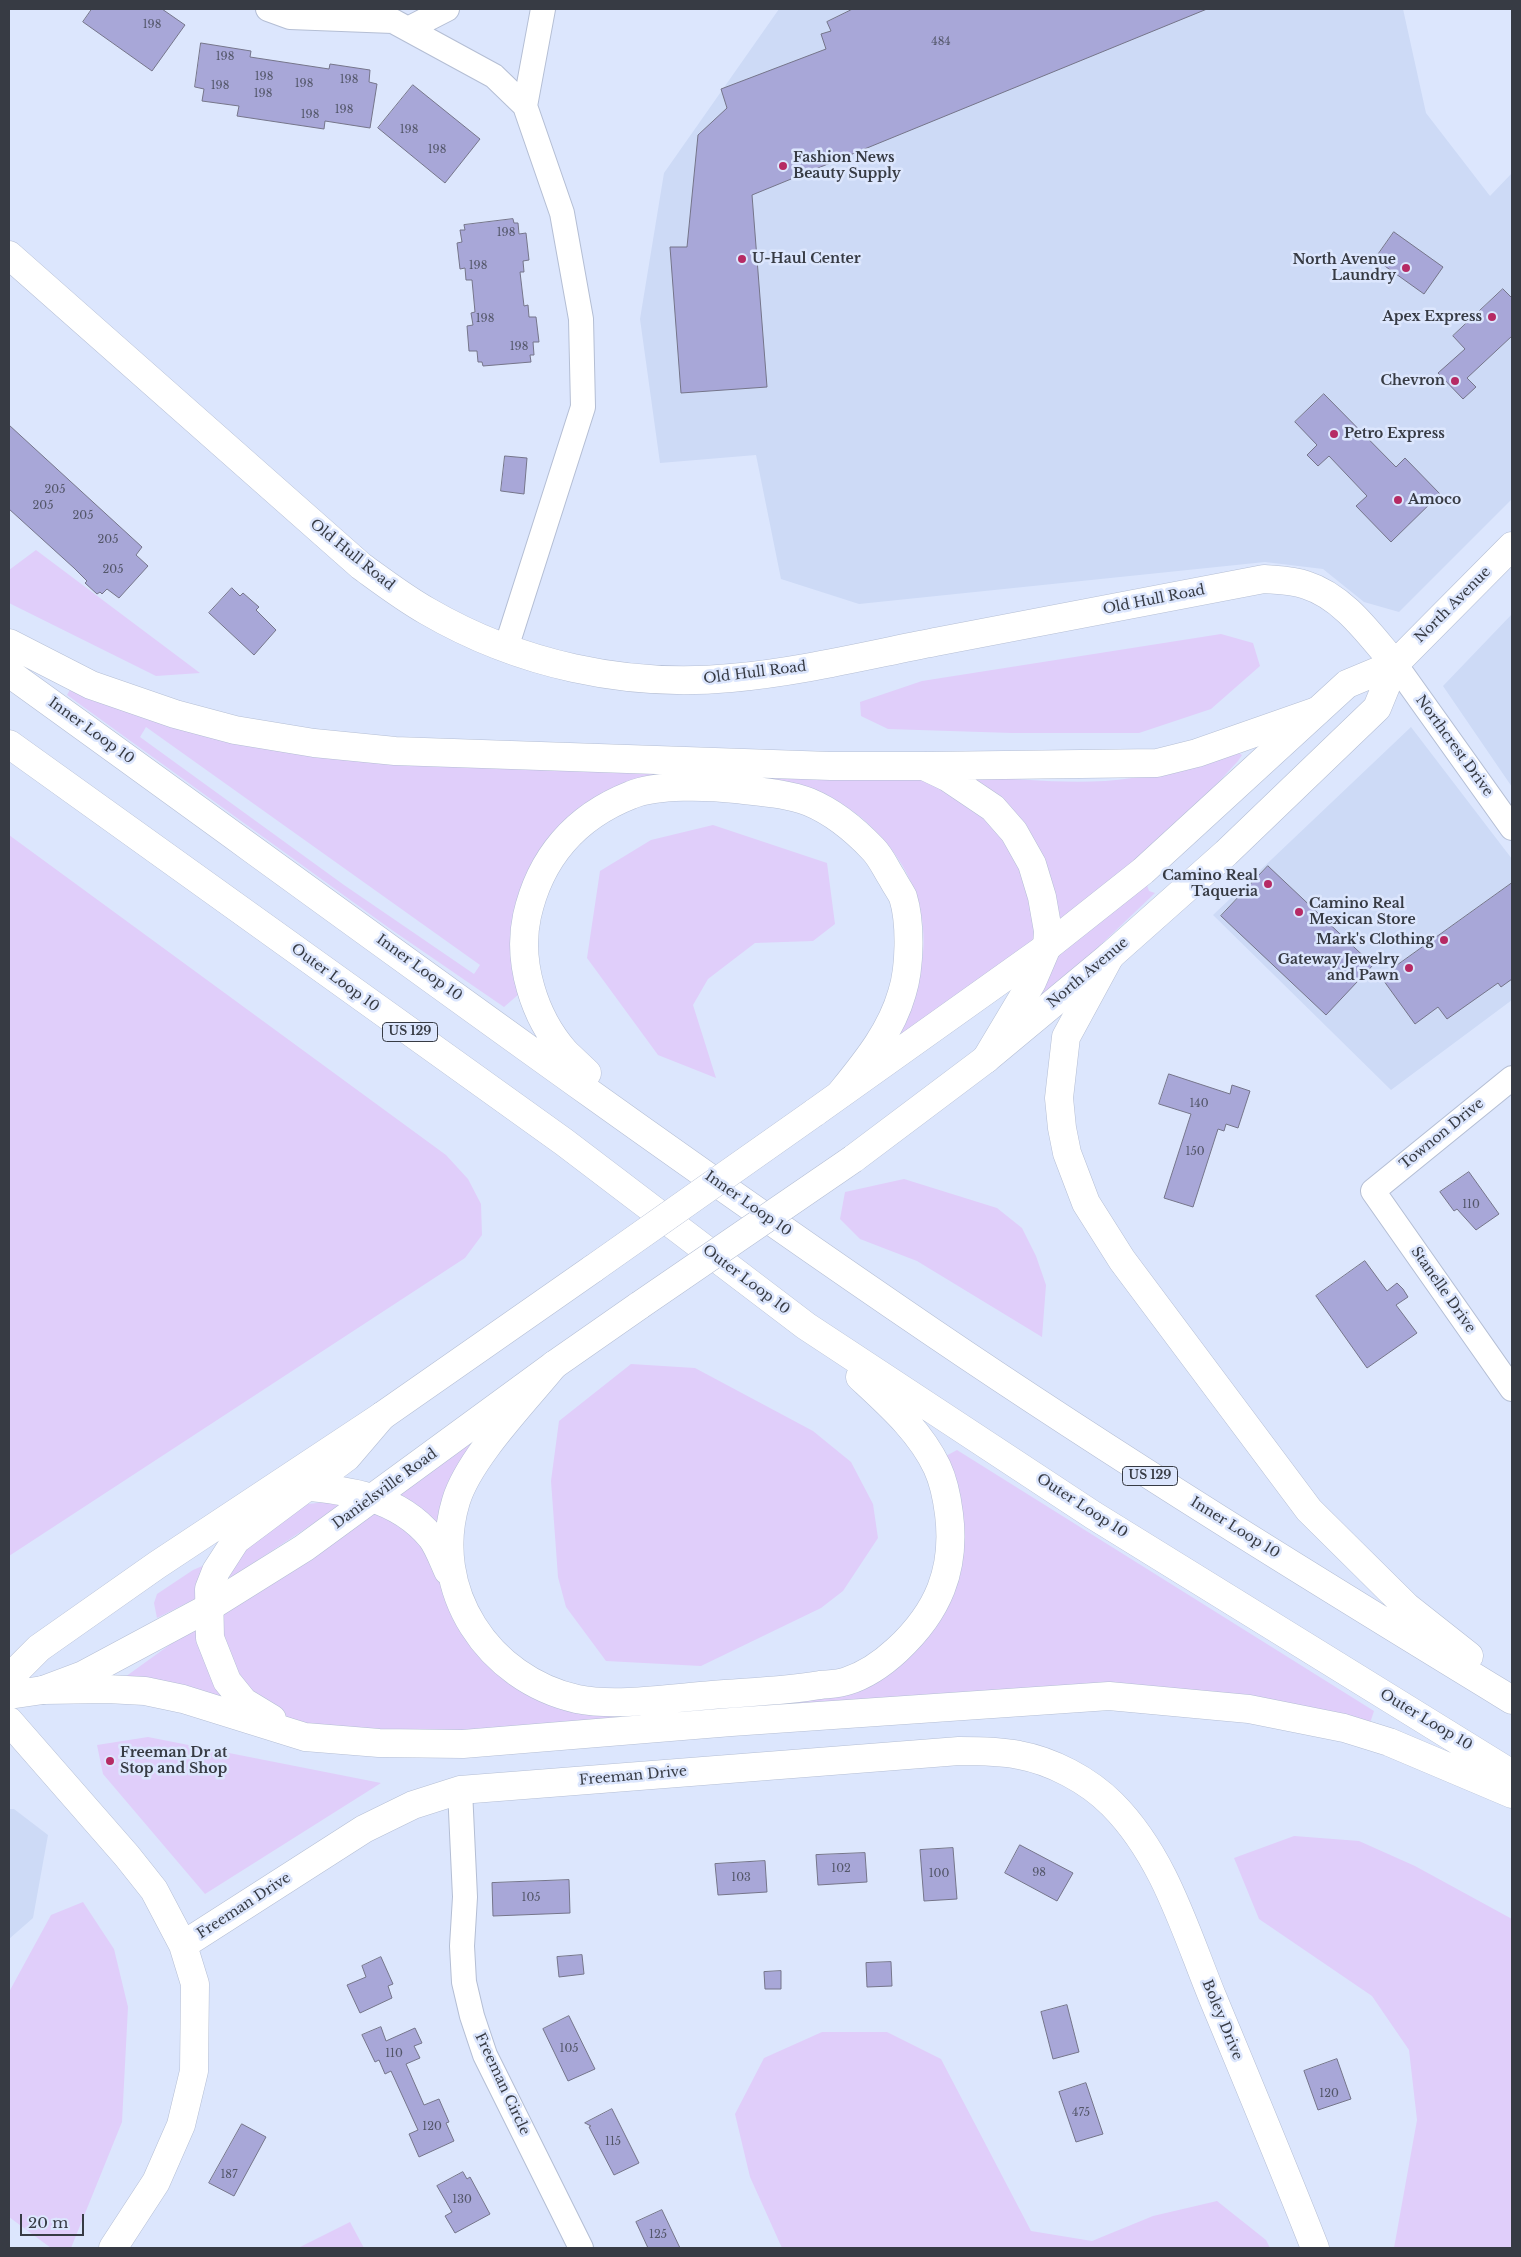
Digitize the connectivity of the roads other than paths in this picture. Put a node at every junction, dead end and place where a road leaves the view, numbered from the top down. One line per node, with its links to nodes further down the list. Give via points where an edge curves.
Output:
1 (268, 9): 4 (street)
2 (447, 9): 5 (street)
3 (543, 9): 6 (street)
4 (291, 13): 5 (street, via 393,22)
5 (408, 30): 6 (street, via 494,76)
6 (525, 106): 10 (street, via 562,213 581,319 582,407)
7 (9, 255): 10 (main road, Old Hull Road, via 361,566 428,611)
8 (1512, 546): 11 (main road, North Avenue)
9 (9, 643): 15 (main road, via 91,686 175,714 235,730 314,743 405,751 831,766)
10 (506, 648): 11 (main road, Old Hull Road, via 558,664 625,677 678,680 732,678 838,661 1264,579 1295,582 1324,593 1351,614)
11 (1394, 664): 13 (main road, North Avenue, via 1347,684); 16 (street, Northcrest Drive); 18 (main road, North Avenue, via 1378,708 1226,853)
12 (9, 673): 22 (main road, Inner Loop 10 / US 129)
13 (1317, 711): 15 (main road, via 1197,753 1157,763); 17 (main road, North Avenue, via 1143,871)
14 (9, 744): 25 (main road, Outer Loop 10 / US 129, via 564,1142)
15 (924, 766): 17 (main road, via 977,796 993,808 1014,832 1032,864 1042,898 1048,931)
16 (1512, 828)
17 (1047, 947): 19 (main road, via 1032,982); 21 (main road, North Avenue)
18 (1110, 956): 19 (main road, North Avenue); 33 (main road, via 1066,1037 1059,1098 1066,1153 1086,1203 1122,1260 1309,1510 1407,1607)
19 (986, 1060): 24 (main road, North Avenue, bridge)
20 (1512, 1078): 23 (street, Townon Drive)
21 (840, 1094): 22 (main road, via 868,1060 889,1027 903,992 908,921 902,895 874,850 837,816 809,802 779,794 719,787 668,788 632,794 596,813 570,832 547,862 532,895 525,927 525,959 531,990 564,1051); 28 (main road, North Avenue, bridge, via 382,1416 347,1457)
22 (655, 1138): 36 (main road, Inner Loop 10 / US 129, via 934,1334 1131,1464)
23 (1373, 1191): 27 (street, Stanelle Drive)
24 (738, 1239): 26 (main road, Danielsville Road, bridge)
25 (806, 1326): 30 (main road, via 906,1422 938,1468 947,1496 950,1550 939,1596 915,1634 875,1668 847,1681 800,1689 614,1702 580,1700 536,1684 494,1654 462,1609); 39 (main road, Outer Loop 10 / US 129, via 1093,1515)
26 (554, 1365): 29 (main road, Danielsville Road); 30 (main road, via 465,1479 456,1502 450,1534)
27 (1512, 1389)
28 (294, 1485): 29 (main road); 31 (main road, via 236,1540 216,1571 209,1589); 32 (main road, via 157,1565 39,1648)
29 (374, 1497): 30 (main road, via 402,1511 431,1537); 31 (main road, Danielsville Road, via 304,1548)
30 (454, 1583)
31 (208, 1608): 34 (main road, Danielsville Road, via 83,1675); 38 (main road, via 210,1638 227,1681 244,1702)
32 (9, 1678)
33 (1512, 1688)
34 (43, 1690): 35 (main road, Danielsville Road); 38 (main road, via 145,1691 183,1699)
35 (9, 1695)
36 (1512, 1700)
37 (9, 1721): 43 (main road, Freeman Drive, via 154,1890)
38 (305, 1737): 41 (main road, via 379,1743 463,1744 1109,1696 1249,1709 1344,1728 1389,1742)
39 (1512, 1774)
40 (460, 1790): 42 (main road, Freeman Drive, via 959,1751 1020,1755 1051,1765 1082,1780); 43 (main road, Freeman Drive, via 413,1805 364,1829); 45 (street, Freeman Circle, via 464,1897 462,1946 464,1982 472,2016 485,2055)
41 (1512, 1794)
42 (1111, 1803): 46 (main road, Boley Drive, via 1136,1831 1158,1868 1183,1922)
43 (184, 1945): 44 (main road, Freeman Drive, via 195,1984 194,2071 181,2125 156,2182)
44 (113, 2248)
45 (581, 2248)
46 (1315, 2248)

